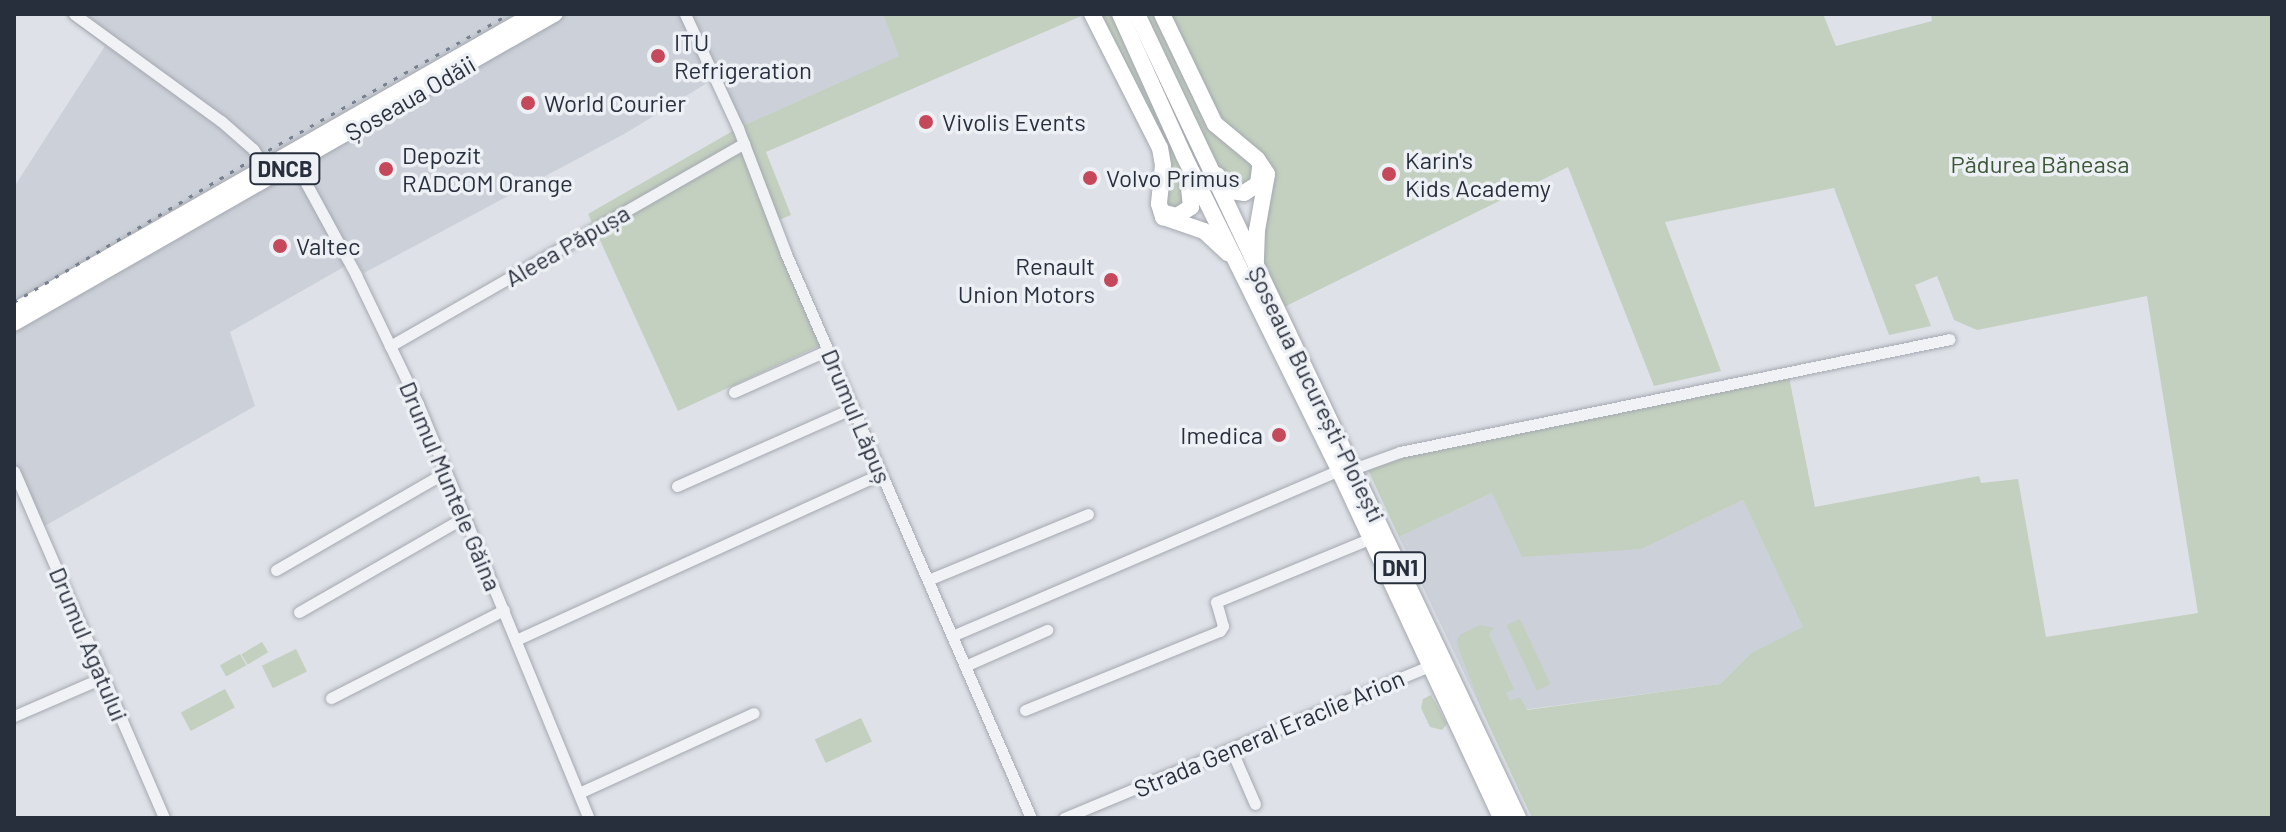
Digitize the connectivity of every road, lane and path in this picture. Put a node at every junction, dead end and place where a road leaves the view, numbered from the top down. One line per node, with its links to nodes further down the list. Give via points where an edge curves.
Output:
1 (74, 14): 14 (street, via 221,121)
2 (532, 14): 14 (main road, Șoseaua Odăii / DNCB)
3 (556, 14): 13 (main road, Șoseaua Odăii / DNCB)
4 (685, 14): 10 (street, Drumul Lăpuș)
5 (1092, 14): 15 (highway, via 1160,148)
6 (1120, 14): 9 (highway, Șoseaua București-Ploiești / DN1)
7 (1137, 14): 9 (highway, Șoseaua București-Ploiești / DN1)
8 (1162, 14): 12 (highway, via 1215,124)
9 (1181, 131): 11 (highway, Șoseaua București-Ploiești / DN1)
10 (744, 143): 20 (street, Aleea Păpușa); 21 (street, Drumul Lăpuș)
11 (1191, 152): 12 (highway, via 1239,194 1258,184); 15 (highway, via 1191,207 1177,216); 16 (highway, Șoseaua București-Ploiești / DN1)
12 (1257, 159): 16 (highway, via 1268,180)
13 (295, 163): 18 (main road, Șoseaua Odăii / DNCB); 20 (street, Drumul Muntele Găina)
14 (264, 166): 17 (main road, Șoseaua Odăii / DNCB)
15 (1160, 209): 16 (highway, via 1168,222 1208,234)
16 (1249, 268): 24 (highway, Șoseaua București-Ploiești / DN1)
17 (14, 310)
18 (14, 324)
19 (1950, 339): 24 (street, via 1400,452)
20 (390, 346): 26 (street, Drumul Muntele Găina)
21 (828, 350): 22 (street); 23 (street, Drumul Lăpuș)
22 (734, 392)
23 (853, 408): 27 (street, Drumul Lăpuș); 28 (street)
24 (1346, 469): 31 (highway, Șoseaua București-Ploiești / DN1); 37 (street, Șoseaua București-Ploiești); 54 (highway, Șoseaua București-Ploiești / DN1)
25 (14, 471): 41 (street, Drumul Agatului)
26 (446, 472): 30 (street, Drumul Muntele Găina); 32 (street)
27 (881, 474): 33 (street, Drumul Lăpuș); 38 (street)
28 (677, 486)
29 (1088, 514): 33 (street)
30 (465, 517): 34 (street, Drumul Muntele Găina); 35 (street)
31 (1371, 538): 40 (highway, Șoseaua București-Ploiești / DN1); 43 (street, Șoseaua București-Ploiești, via 1218,601 1220,631)
32 (276, 570)
33 (928, 580): 37 (street, Drumul Lăpuș)
34 (504, 610): 38 (street, Drumul Muntele Găina); 42 (street)
35 (299, 612)
36 (1047, 630): 39 (street)
37 (952, 636): 39 (street, Drumul Lăpuș)
38 (516, 640): 47 (street, Drumul Muntele Găina)
39 (965, 666): 51 (street, Drumul Lăpuș)
40 (1430, 666): 46 (street, Strada General Eraclie Arion); 53 (highway, Șoseaua București-Ploiești / DN1)
41 (102, 678): 45 (street); 49 (street, Drumul Agatului)
42 (331, 698)
43 (1025, 710)
44 (754, 713): 47 (street)
45 (14, 716)
46 (1231, 749): 48 (street); 52 (street, Strada General Eraclie Arion)
47 (579, 793): 50 (street, Drumul Muntele Găina)
48 (1255, 804)
49 (164, 818)
50 (589, 818)
51 (1031, 818)
52 (1064, 818)
53 (1501, 818)
54 (1518, 818)

